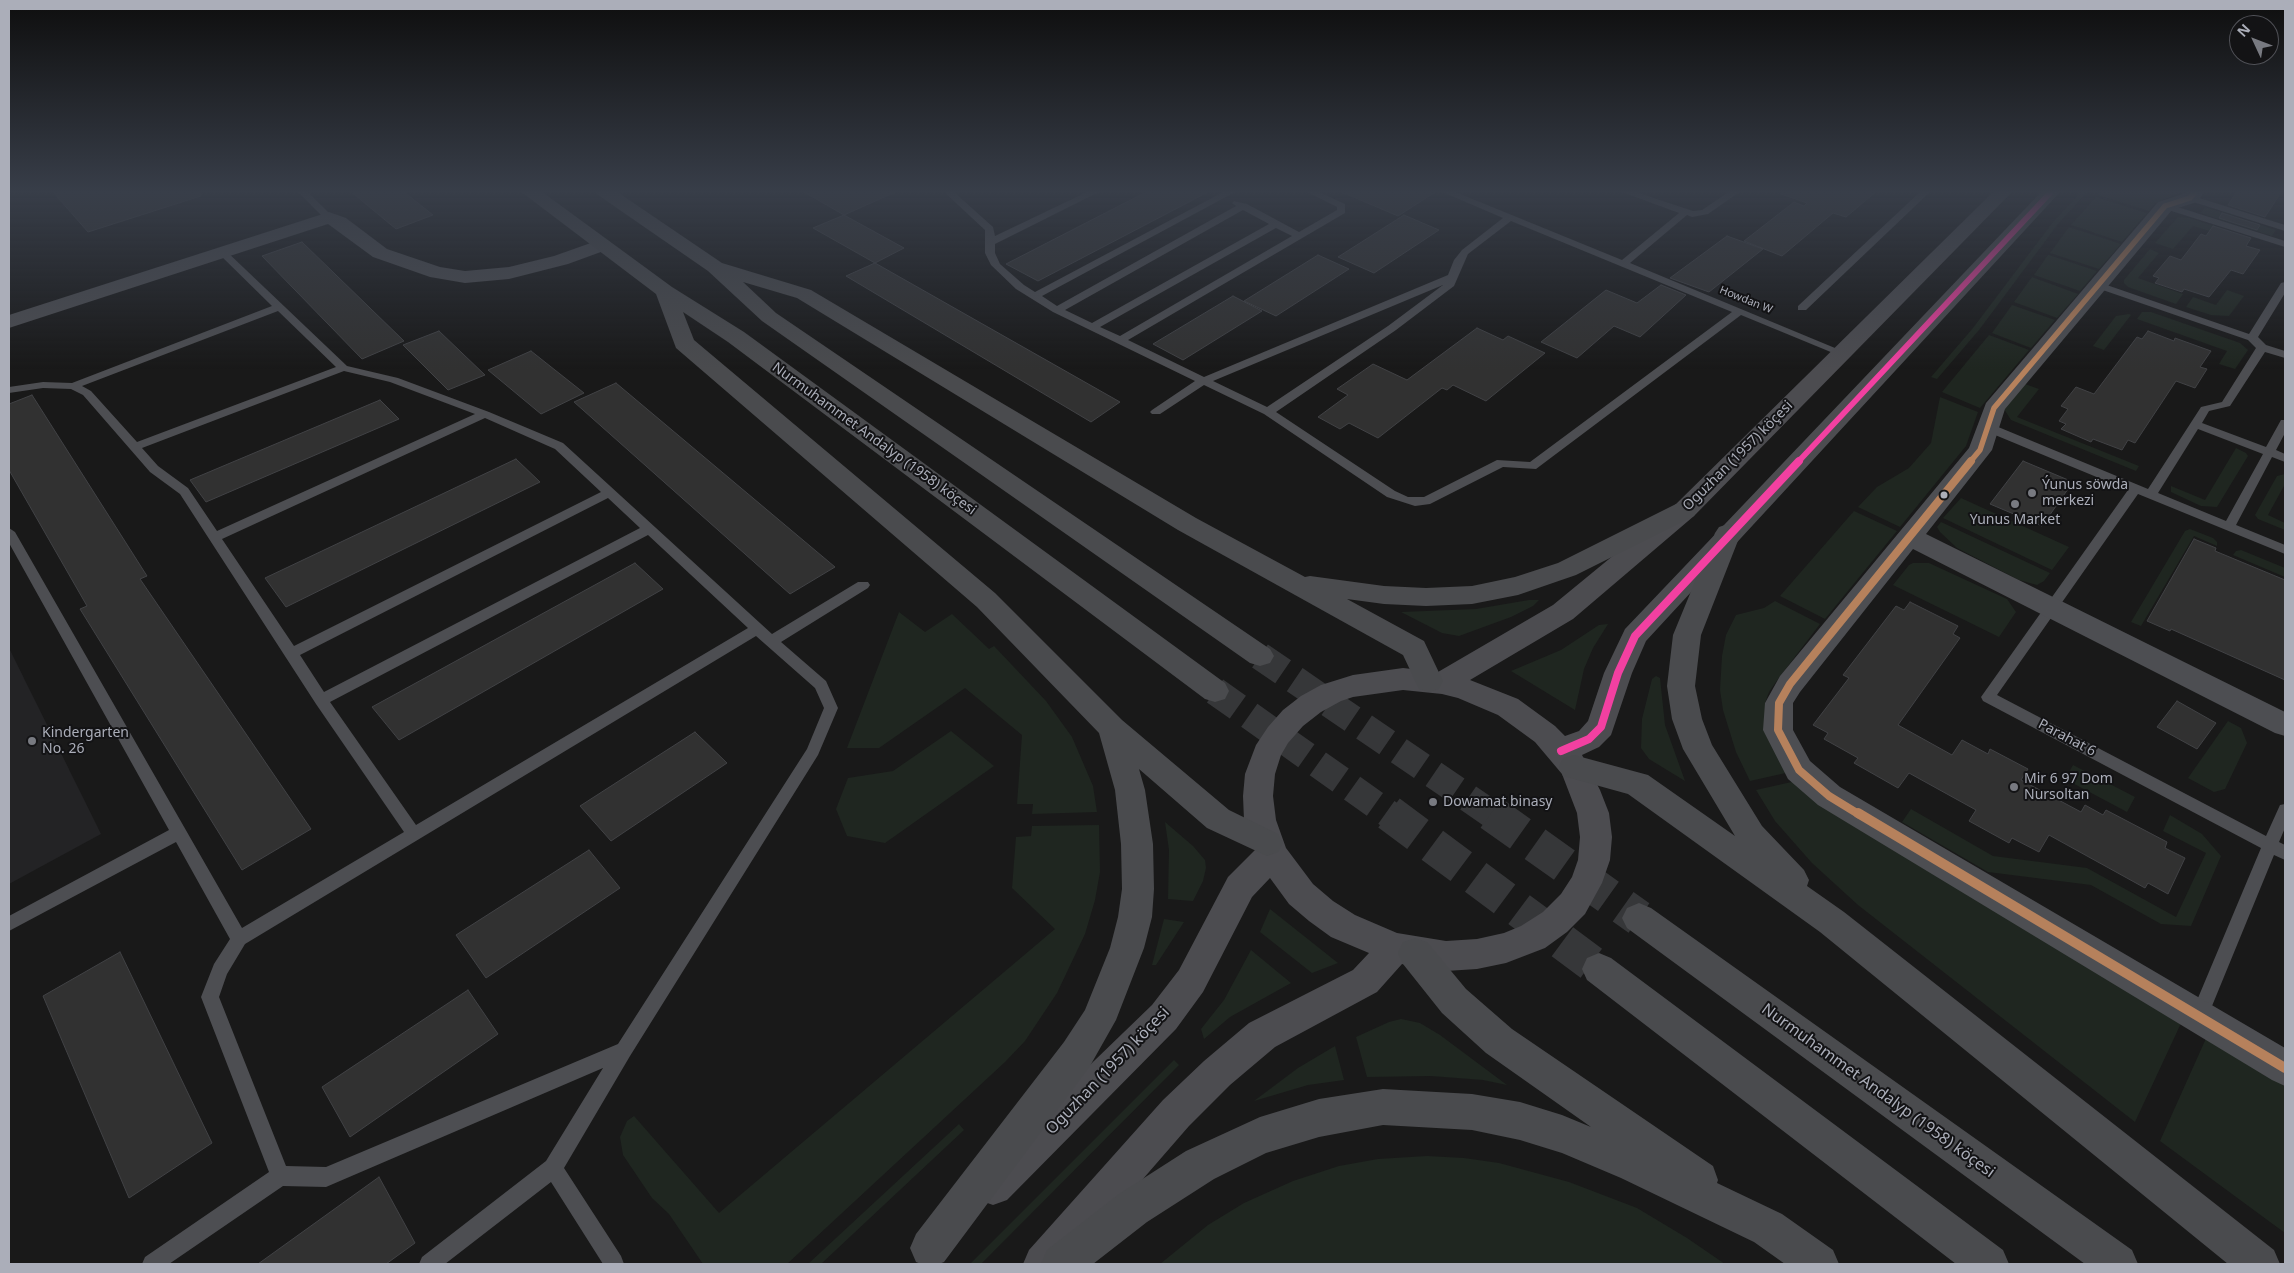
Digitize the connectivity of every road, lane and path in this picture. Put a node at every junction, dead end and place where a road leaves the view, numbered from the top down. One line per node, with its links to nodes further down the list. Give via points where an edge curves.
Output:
1 (226, 250): 18 (street)
2 (377, 250): 3 (street, via 436,273 466,277 509,274)
3 (587, 250)
4 (609, 250): 24 (main road, Nurmuhammet Andalyp (1958) köçesi)
5 (690, 250): 20 (main road)
6 (990, 250): 25 (lane, via 996,266)
7 (1120, 250): 25 (lane)
8 (1164, 250): 28 (lane)
9 (1229, 250): 31 (lane)
10 (1274, 250): 33 (lane)
11 (1467, 250): 21 (lane)
12 (1593, 250): 19 (lane, Howdan W)
13 (1639, 250): 19 (lane)
14 (1863, 250): 27 (lane)
15 (1945, 250): 35 (main road, Oguzhan (1957) köçesi)
16 (1996, 250): 57 (main road)
17 (2133, 250): 22 (street)
18 (221, 252): 26 (lane); 30 (street)
19 (1624, 263): 29 (lane, Howdan W)
20 (714, 267): 61 (main road, via 804,294 1187,524); 67 (main road, via 769,317)
21 (1452, 276): 38 (lane); 42 (lane, via 1450,284 1392,328)
22 (2098, 285): 32 (lane); 46 (street, via 1994,408)
23 (2285, 286): 32 (lane)
24 (664, 291): 69 (main road, Nurmuhammet Andalyp (1958) köçesi, via 736,337); 72 (main road, via 684,343 986,600)
25 (1034, 296): 28 (lane)
26 (279, 307): 37 (lane); 39 (lane)
27 (1802, 308)
28 (1057, 310): 31 (lane)
29 (1740, 311): 35 (lane, Howdan W); 42 (lane, via 1532,466 1501,463 1426,501 1415,502 1391,494)
30 (9, 322)
31 (1092, 327): 33 (lane)
32 (2252, 338): 34 (lane)
33 (1119, 341): 38 (lane)
34 (2262, 347): 36 (lane); 45 (lane, via 2226,404 2205,409)
35 (1842, 353): 53 (main road, Oguzhan (1957) köçesi)
36 (2285, 355)
37 (343, 368): 43 (lane, via 394,380); 47 (lane)
38 (1203, 381): 41 (lane); 42 (lane)
39 (72, 386): 40 (lane, via 43,385); 47 (lane, via 87,393)
40 (9, 390)
41 (1156, 412)
42 (1268, 412)
43 (485, 414): 51 (lane, via 560,446); 58 (lane)
44 (2285, 423): 48 (lane)
45 (2196, 424): 48 (lane); 52 (lane)
46 (1987, 428): 50 (lane); 59 (street, via 1980,450)
47 (135, 448): 58 (lane, via 154,469 184,491)
48 (2269, 452): 49 (lane); 54 (lane)
49 (2285, 458)
50 (2136, 488): 52 (lane); 63 (lane, Parahat 6)
51 (611, 492): 55 (lane); 66 (lane)
52 (2151, 494): 54 (lane)
53 (1685, 510): 61 (main road, via 1567,569 1518,586 1472,595 1384,595); 68 (main road, Oguzhan (1957) köçesi, via 1563,612)
54 (2228, 527): 60 (lane)
55 (649, 529): 64 (lane); 70 (lane)
56 (9, 532): 75 (lane)
57 (1728, 534): 73 (main road, via 1635,636 1618,673 1601,726); 80 (main road, via 1687,635 1681,686 1687,719 1698,749 1751,834)
58 (215, 537): 66 (lane)
59 (1910, 537): 63 (street); 85 (street, via 1790,684 1779,703 1776,716 1778,730 1790,756 1803,774 1830,796)
60 (2285, 550)
61 (1293, 582): 68 (main road, via 1414,648)
62 (863, 584): 65 (lane)
63 (2051, 607): 71 (street); 78 (lane, Parahat 6, via 1988,697)
64 (757, 629): 65 (lane); 76 (lane)
65 (770, 642): 86 (lane, via 821,685 831,708 826,724 814,751)
66 (292, 653): 70 (lane)
67 (1260, 656)
68 (1435, 682): 73 (main road, via 1472,691 1508,707 1534,725); 77 (main road, via 1403,679 1353,686 1324,697 1293,718 1267,753 1260,774 1260,820)
69 (1215, 691)
70 (321, 700): 76 (lane)
71 (2285, 725)
72 (1112, 728): 77 (main road, via 1218,819); 91 (main road, via 1130,790 1137,844 1138,889 1127,948 1098,1020 1077,1054)
73 (1568, 759): 80 (main road, via 1637,784); 83 (main road, via 1585,790 1593,813 1596,837 1594,860 1586,883 1573,904 1555,922 1506,948 1454,956)
74 (2285, 810): 78 (lane)
75 (179, 833): 81 (lane); 82 (lane)
76 (414, 834): 82 (lane)
77 (1269, 849): 83 (main road, via 1290,881 1321,911 1343,926); 91 (main road, Oguzhan (1957) köçesi, via 1240,887 1191,981 1164,1017)
78 (2278, 849): 85 (lane)
79 (1639, 918): 99 (main road, Nurmuhammet Andalyp (1958) köçesi)
80 (1832, 922): 100 (main road)
81 (9, 924)
82 (239, 938): 89 (lane, via 220,970 210,997)
83 (1405, 950): 90 (main road, via 1499,1041); 95 (main road, via 1365,981 1262,1035 1217,1072 1176,1113)
84 (1599, 969): 98 (main road)
85 (2199, 1017): 87 (street)
86 (624, 1050): 88 (lane); 89 (lane, via 326,1177)
87 (2285, 1068)
88 (553, 1168): 92 (lane); 94 (lane)
89 (280, 1176): 93 (lane)
90 (1768, 1228): 96 (main road, via 1636,1164 1562,1134 1520,1121 1472,1112 1383,1107 1319,1118 1260,1136 1200,1165 1133,1208); 97 (main road)
91 (922, 1256)
92 (614, 1263)
93 (152, 1264)
94 (429, 1264)
95 (1043, 1264)
96 (1061, 1264)
97 (1819, 1264)
98 (1989, 1264)
99 (2118, 1264)
100 (2260, 1264)

